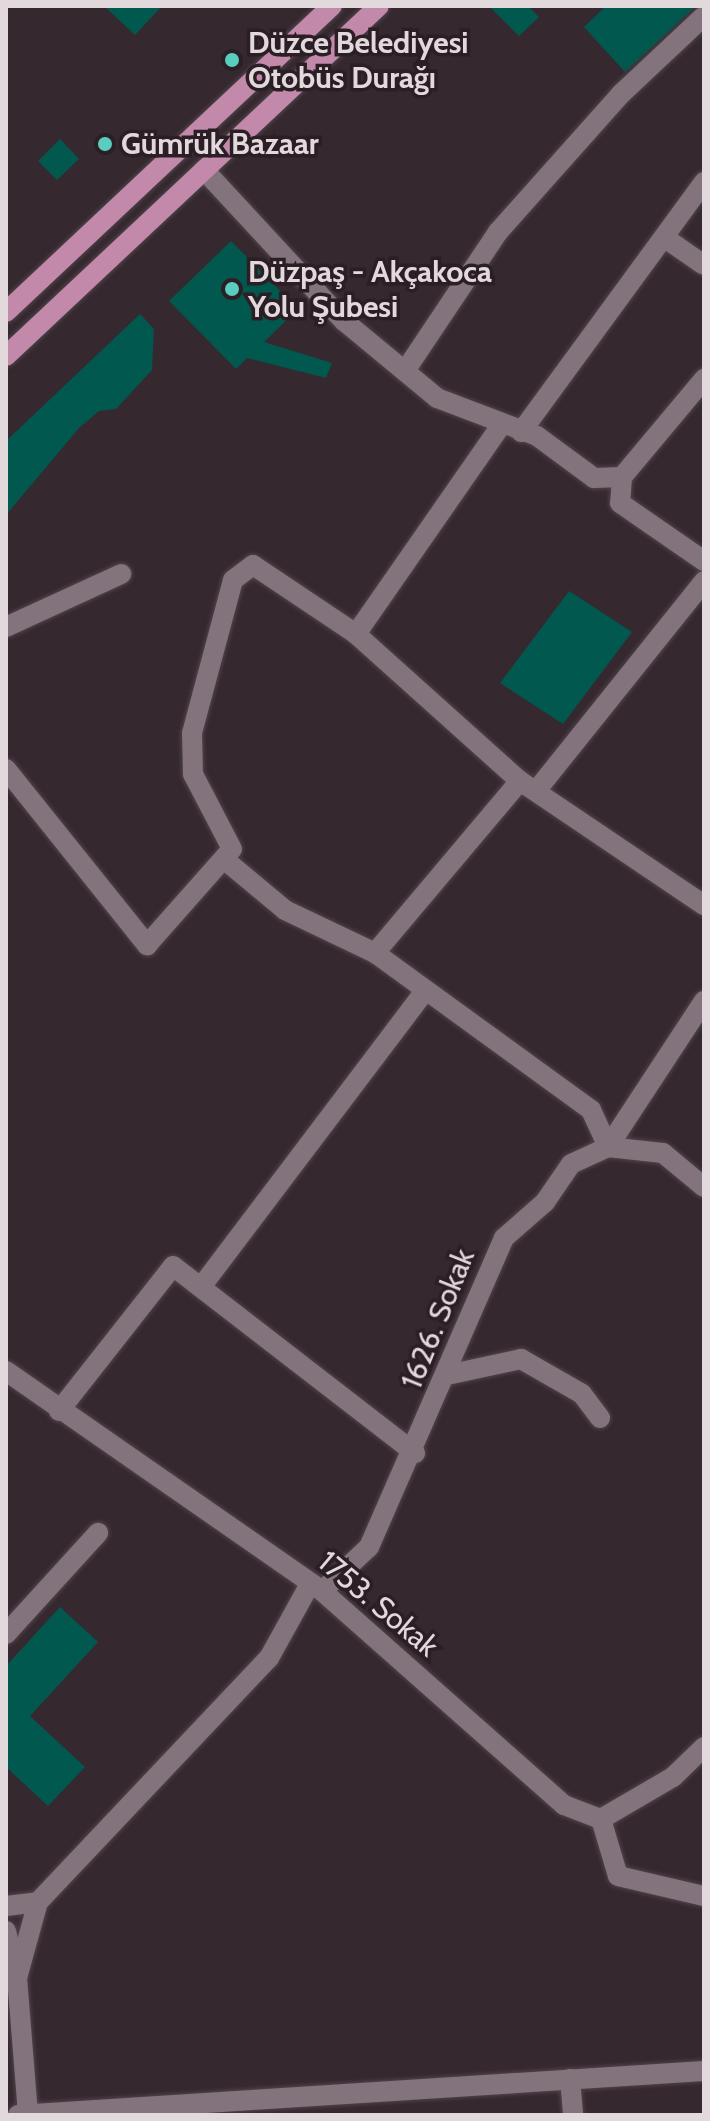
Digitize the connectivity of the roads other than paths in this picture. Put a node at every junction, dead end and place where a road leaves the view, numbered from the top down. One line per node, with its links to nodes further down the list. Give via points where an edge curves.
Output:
1 (332, 6): 8 (main road)
2 (379, 6): 4 (main road)
3 (704, 16): 10 (street, via 622,93 498,232)
4 (204, 170): 9 (main road); 10 (street, via 344,321)
5 (704, 182): 6 (street)
6 (665, 238): 7 (street); 12 (street)
7 (704, 265)
8 (6, 312)
9 (6, 356)
10 (405, 371): 12 (street, via 437,398)
11 (704, 379): 13 (street)
12 (510, 430): 13 (street, via 594,478); 18 (street)
13 (622, 477): 14 (street, via 620,503)
14 (704, 561)
15 (121, 574): 17 (street)
16 (704, 581): 20 (street)
17 (6, 627)
18 (356, 634): 20 (street); 21 (street, via 253,565 233,580 192,733 193,774 232,849)
19 (6, 769): 21 (street, via 147,945)
20 (528, 786): 22 (street); 23 (street)
21 (225, 860): 23 (street, via 285,910)
22 (704, 905)
23 (375, 953): 24 (street)
24 (424, 992): 26 (street, via 591,1110); 28 (street)
25 (704, 1001): 26 (street)
26 (608, 1147): 27 (street, via 663,1153); 30 (street, 1626. Sokak, via 571,1164 545,1202 504,1238)
27 (704, 1187)
28 (201, 1287): 31 (street, via 173,1266); 33 (street)
29 (6, 1371): 31 (street, 1753. Sokak)
30 (447, 1375): 32 (street, via 521,1359 582,1394); 33 (street, 1626. Sokak)
31 (59, 1411): 35 (street, 1753. Sokak)
32 (600, 1418)
33 (415, 1453): 35 (street, 1626. Sokak, via 369,1547)
34 (98, 1533): 36 (street)
35 (316, 1587): 38 (street, 1753. Sokak, via 532,1781); 40 (street, 1626. Sokak, via 269,1658)
36 (6, 1634)
37 (704, 1747): 38 (street, via 673,1777)
38 (601, 1819): 39 (street, via 618,1876)
39 (704, 1896)
40 (38, 1902): 41 (street); 43 (street)
41 (6, 1906)
42 (6, 1931): 43 (street)
43 (17, 1978): 47 (street)
44 (704, 2071): 45 (street)
45 (570, 2079): 46 (street); 49 (street)
46 (174, 2110): 47 (street)
47 (28, 2114): 48 (street)
48 (18, 2115)
49 (573, 2115)

